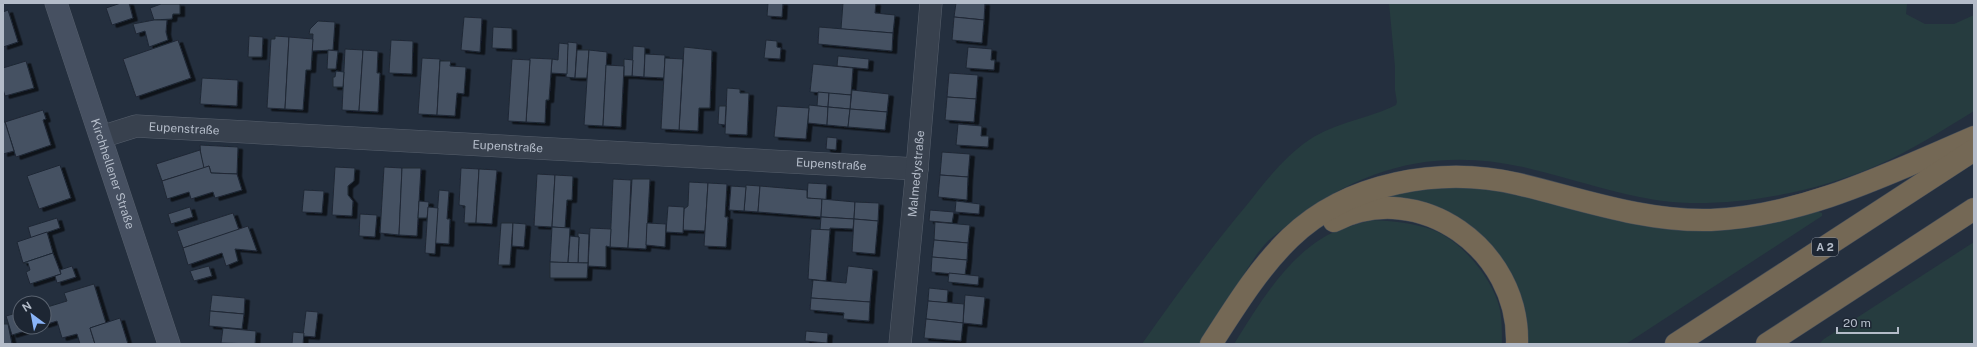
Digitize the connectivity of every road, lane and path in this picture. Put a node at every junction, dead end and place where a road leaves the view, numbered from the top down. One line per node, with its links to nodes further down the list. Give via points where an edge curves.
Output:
1 (56, 3): 3 (main road, Kirchhellener Straße)
2 (931, 3): 6 (street, Malmedystraße)
3 (100, 137): 6 (street, Eupenstraße, via 136,126); 8 (main road, Kirchhellener Straße)
4 (1974, 137): 10 (highway, via 1815,201 1778,211 1710,220 1645,215 1490,179 1439,177 1396,184 1360,194 1346,201 1317,216 1291,237 1252,282)
5 (1974, 150): 13 (highway, A 2)
6 (917, 169): 9 (street, Malmedystraße)
7 (1974, 210): 14 (highway)
8 (169, 344)
9 (900, 344)
10 (1211, 344)
11 (1227, 344): 12 (highway, via 1274,273 1312,235 1332,222 1355,213 1392,208 1428,215 1451,225 1473,240 1499,273 1510,298 1515,311)
12 (1517, 344)
13 (1676, 344)
14 (1767, 344)

